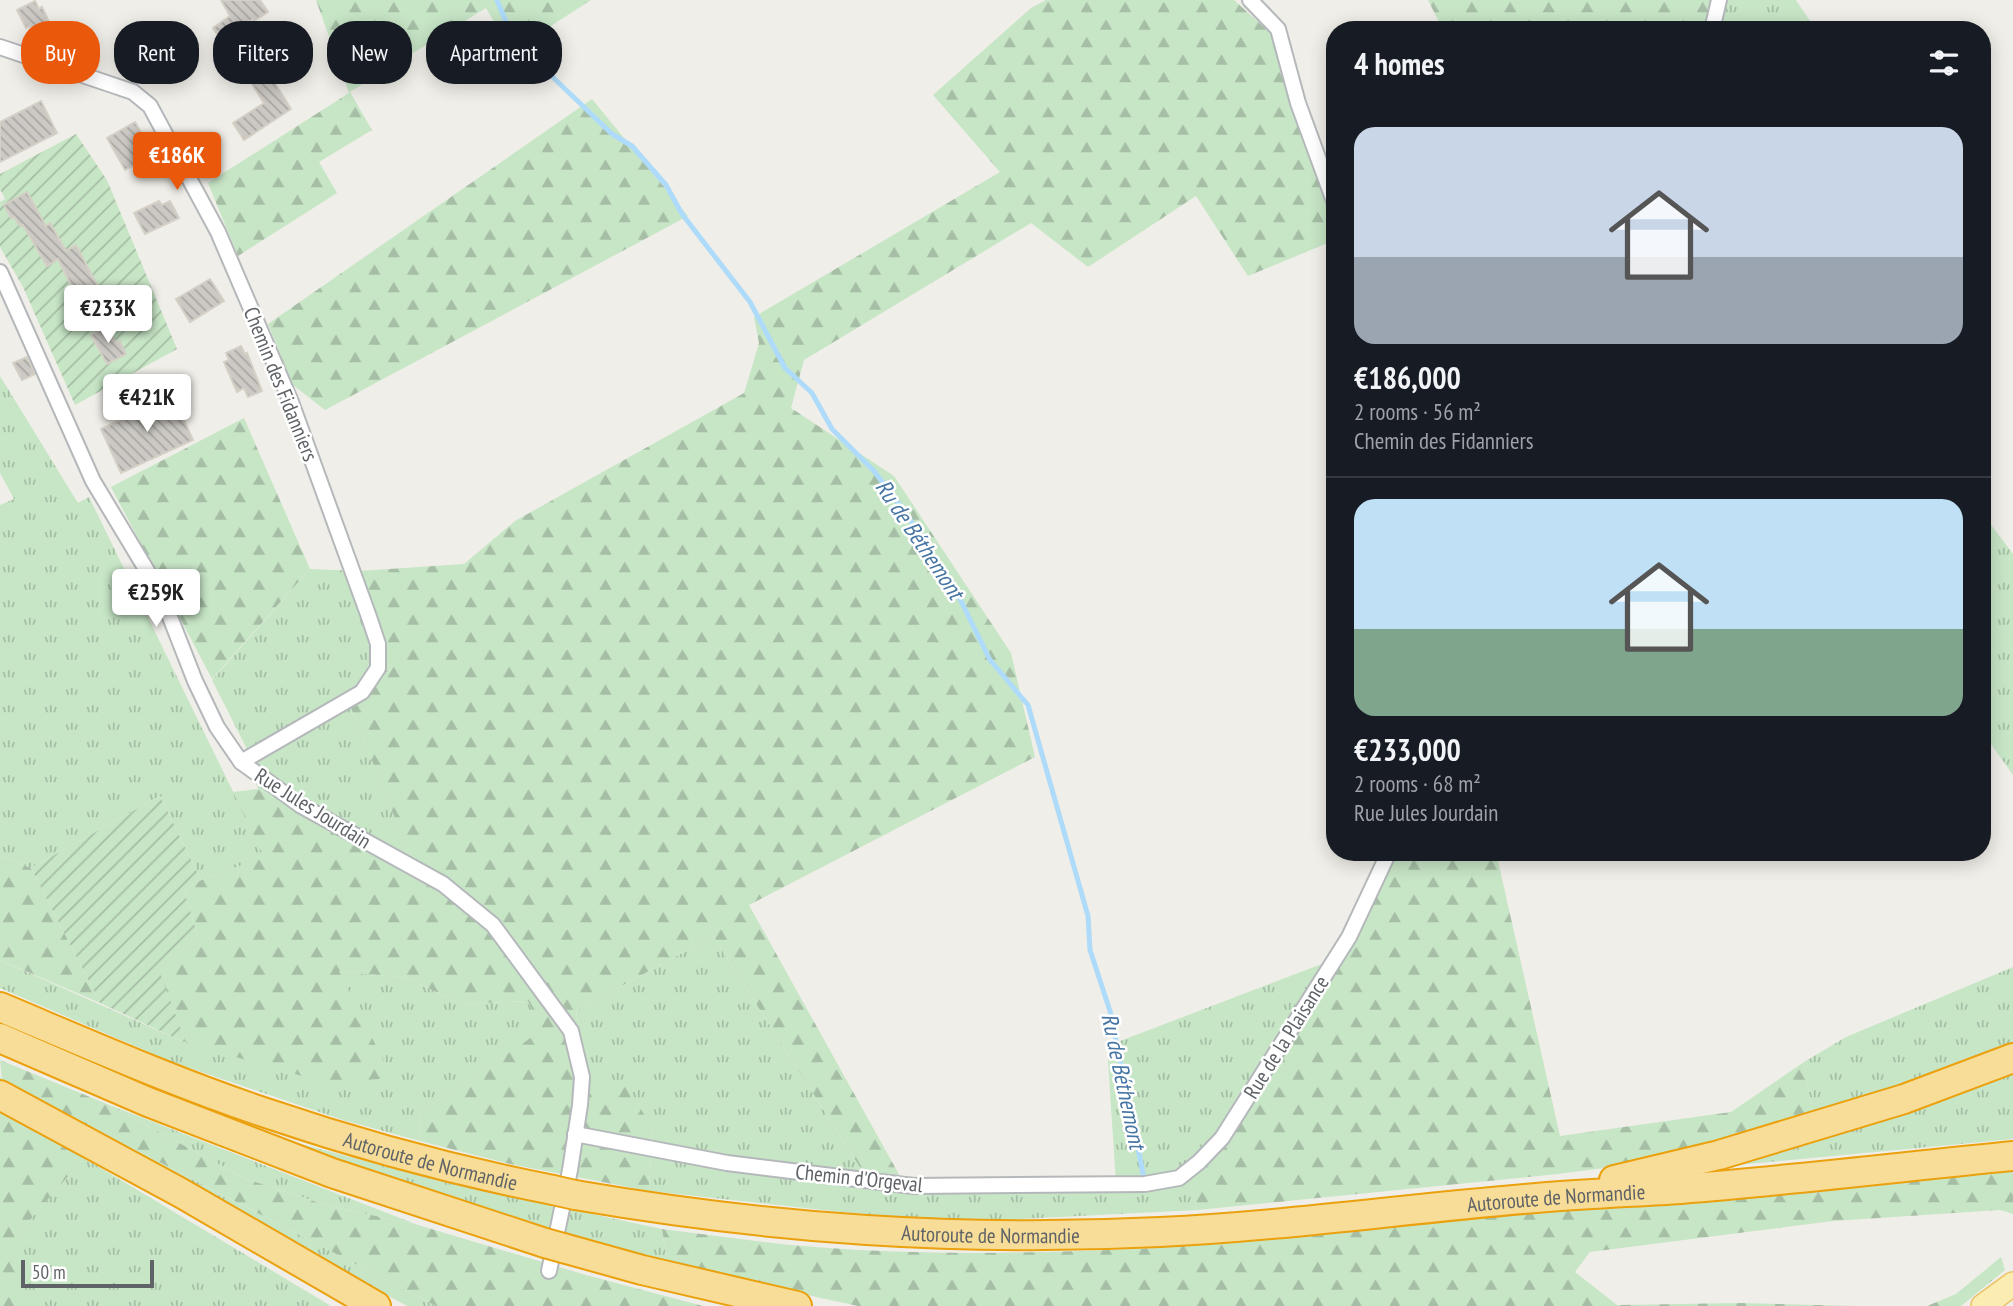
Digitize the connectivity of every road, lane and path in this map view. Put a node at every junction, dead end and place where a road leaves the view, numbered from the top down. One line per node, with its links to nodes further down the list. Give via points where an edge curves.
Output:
1 (1250, 0): 5 (street, via 1278,29)
2 (1719, 0): 3 (street)
3 (1714, 21)
4 (0, 47): 7 (street, Chemin des Fidanniers, via 133,92 150,106 218,232 292,402 369,617 377,644 377,668 362,692)
5 (1326, 179)
6 (0, 272): 7 (street, Rue Jules Jourdain, via 93,481 161,594 217,727)
7 (241, 762): 13 (street, Rue Jules Jourdain, via 300,805 443,884 493,925 571,1031 582,1077)
8 (1385, 861): 15 (street, Rue de la Plaisance, via 1349,937 1222,1138 1179,1178)
9 (0, 1007): 16 (highway, Autoroute de Normandie, via 151,1070 333,1135 564,1193 749,1221 986,1236 1160,1232)
10 (0, 1038): 17 (highway, Autoroute de Normandie, via 148,1102)
11 (2013, 1058): 16 (highway, via 1904,1099 1719,1155)
12 (0, 1095): 19 (highway)
13 (575, 1134): 15 (street, Chemin d'Orgeval, via 727,1163 913,1186); 17 (street, Rue Jules Jourdain)
14 (2013, 1156): 16 (highway, Autoroute de Normandie, via 1681,1189)
15 (1145, 1184)
16 (1535, 1198)
17 (552, 1254): 20 (highway, Autoroute de Normandie)
18 (2013, 1284): 21 (main road)
19 (376, 1306)
20 (797, 1306)
21 (1983, 1306)

